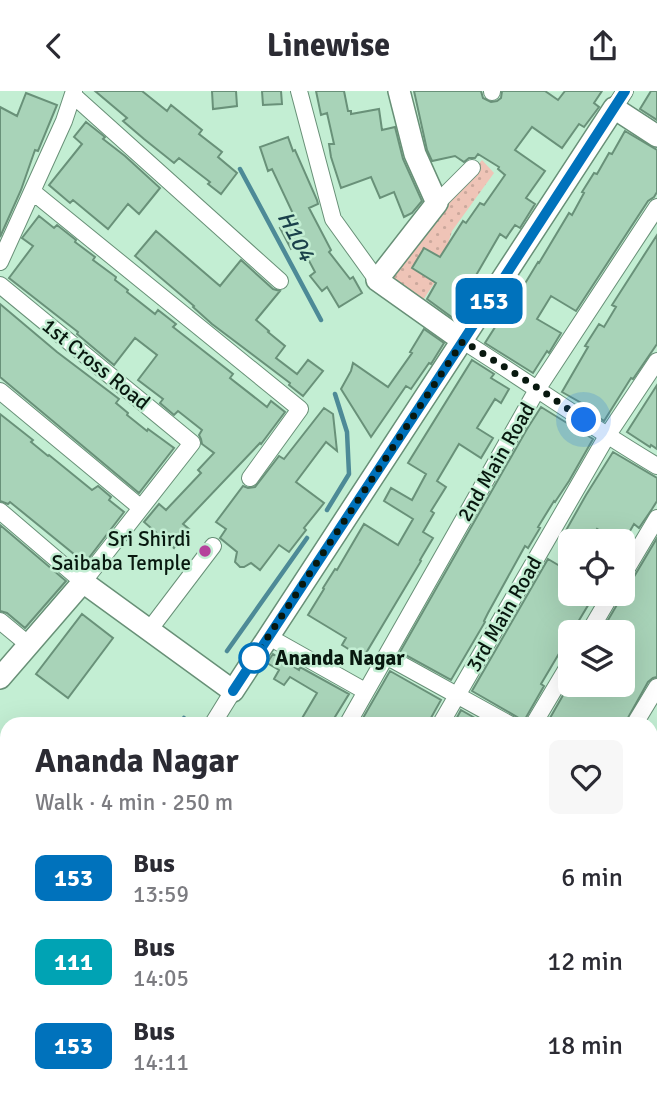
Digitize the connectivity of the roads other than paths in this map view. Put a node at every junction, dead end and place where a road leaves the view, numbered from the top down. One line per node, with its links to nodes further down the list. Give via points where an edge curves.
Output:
1 (299, 91): 11 (street, via 333,219)
2 (399, 91): 8 (street, via 415,154)
3 (73, 93): 7 (street); 12 (street)
4 (619, 100): 5 (street); 14 (street)
5 (657, 136)
6 (472, 168): 8 (street)
7 (33, 192): 10 (street); 20 (street, via 300,409)
8 (437, 203): 11 (street)
9 (657, 207): 16 (street, 2nd Main Road)
10 (0, 262)
11 (377, 280): 14 (street)
12 (281, 281)
13 (0, 285): 21 (street, 1st Cross Road, via 192,443)
14 (463, 341): 16 (street); 29 (street)
15 (657, 361): 18 (street, 3rd Main Road)
16 (538, 388): 18 (street); 31 (street, 2nd Main Road)
17 (0, 391): 21 (street)
18 (607, 436): 19 (street); 37 (street, 3rd Main Road)
19 (657, 466)
20 (250, 478)
21 (141, 508): 26 (street)
22 (0, 511): 26 (street)
23 (657, 518): 25 (street)
24 (214, 546): 28 (street)
25 (635, 555)
26 (83, 582): 28 (street); 30 (street)
27 (0, 621): 30 (street)
28 (150, 629): 35 (street)
29 (269, 636): 35 (street); 36 (street)
30 (29, 645): 32 (street)
31 (386, 656): 36 (street, 2nd Main Road); 37 (street)
32 (0, 678)
33 (558, 684): 42 (street)
34 (657, 687): 43 (street)
35 (233, 691): 38 (street)
36 (365, 691): 39 (street, 2nd Main Road)
37 (457, 694): 40 (street, 3rd Main Road); 41 (street)
38 (217, 717)
39 (351, 717)
40 (444, 717)
41 (497, 717)
42 (539, 717)
43 (639, 717)

